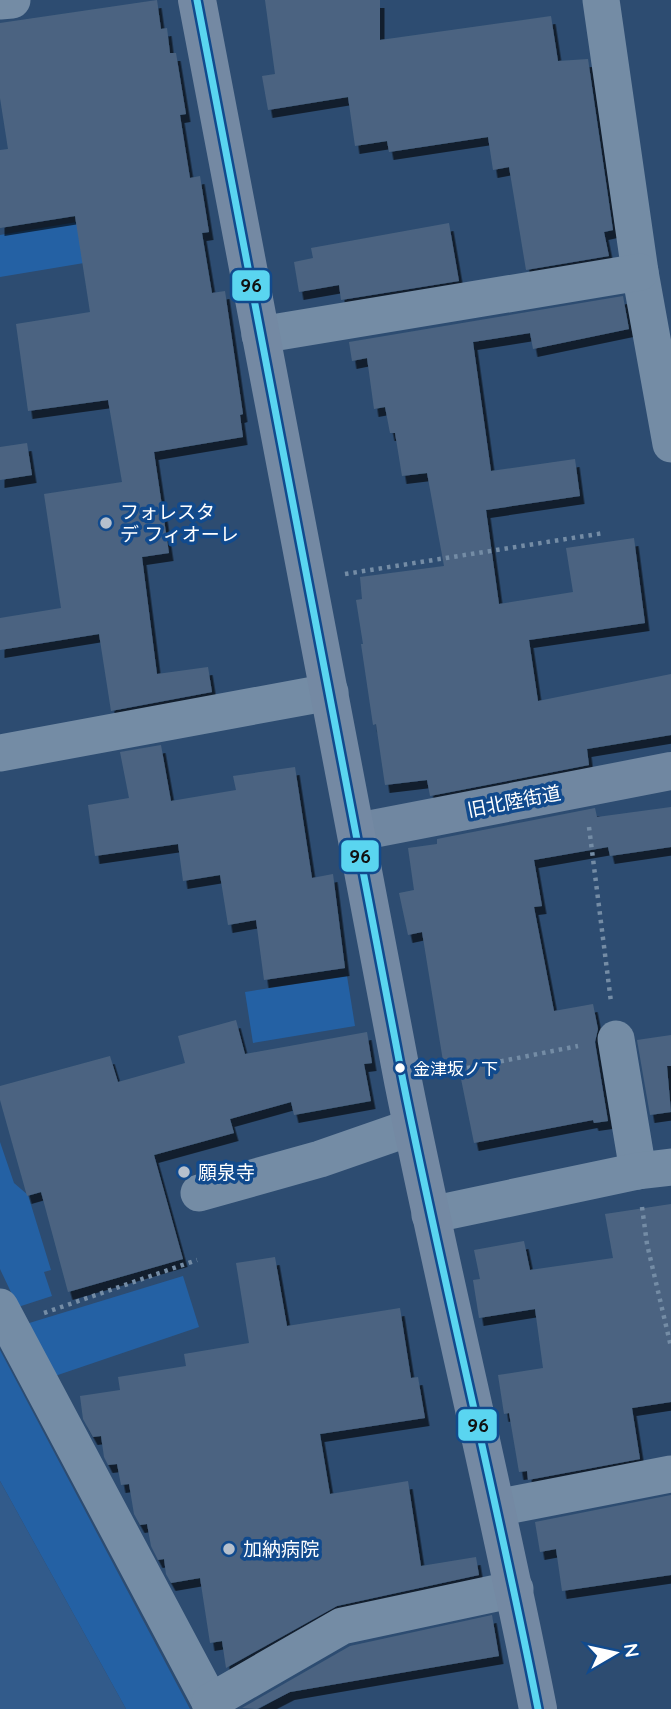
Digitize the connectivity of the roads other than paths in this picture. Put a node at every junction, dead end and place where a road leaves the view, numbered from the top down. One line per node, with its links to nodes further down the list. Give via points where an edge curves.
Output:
1 (12, 0): 4 (street)
2 (197, 0): 6 (main road)
3 (601, 0): 5 (street)
4 (0, 1)
5 (640, 272): 6 (street); 7 (street)
6 (260, 335): 8 (main road)
7 (671, 444)
8 (330, 692): 9 (street); 11 (main road)
9 (0, 753)
10 (671, 771): 11 (street, 旧北陸街道)
11 (357, 831): 13 (main road)
12 (616, 1038): 14 (street)
13 (412, 1127): 15 (street); 16 (main road)
14 (654, 1169): 16 (street)
15 (199, 1193)
16 (430, 1215): 19 (main road)
17 (5, 1316): 21 (street)
18 (671, 1474): 19 (street)
19 (496, 1507): 20 (main road)
20 (514, 1589): 21 (street, via 342,1626); 22 (main road)
21 (212, 1705)
22 (538, 1709)

